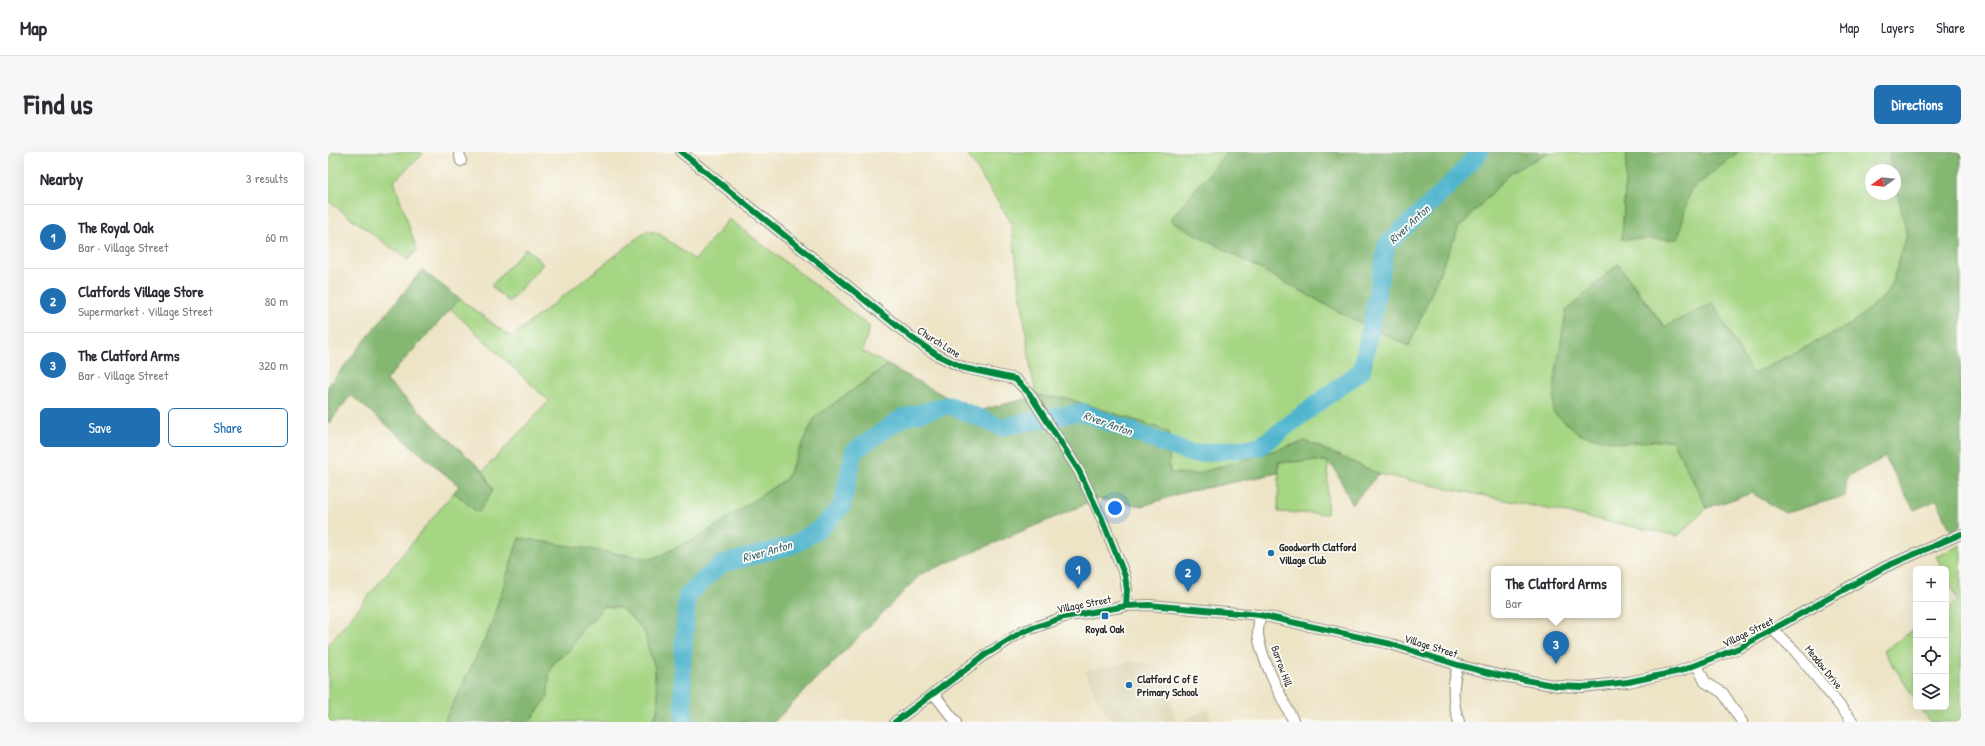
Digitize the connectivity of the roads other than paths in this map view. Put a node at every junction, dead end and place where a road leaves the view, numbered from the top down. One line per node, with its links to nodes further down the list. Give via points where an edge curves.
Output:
1 (681, 152): 3 (street, Church Lane, via 912,338 937,355 964,368 1015,379 1029,393 1052,432 1080,471 1125,576)
2 (1961, 534): 5 (street, Village Street, via 1885,567)
3 (1126, 606): 4 (street, Village Street, via 1149,605); 8 (street, Village Street, via 1064,617 1022,632 984,655)
4 (1260, 615): 6 (street, Village Street, via 1384,643); 11 (street, Barrow Hill, via 1258,632 1262,648 1280,697)
5 (1774, 631): 7 (street, Village Street); 14 (street, Meadow Drive, via 1796,651)
6 (1458, 665): 7 (street, Village Street, via 1522,680 1582,687 1635,681); 12 (street, via 1452,692)
7 (1697, 665): 13 (street, via 1705,682 1723,694)
8 (934, 694): 9 (street, Village Street); 10 (street)
9 (895, 722)
10 (956, 722)
11 (1294, 722)
12 (1459, 722)
13 (1742, 722)
14 (1853, 722)

